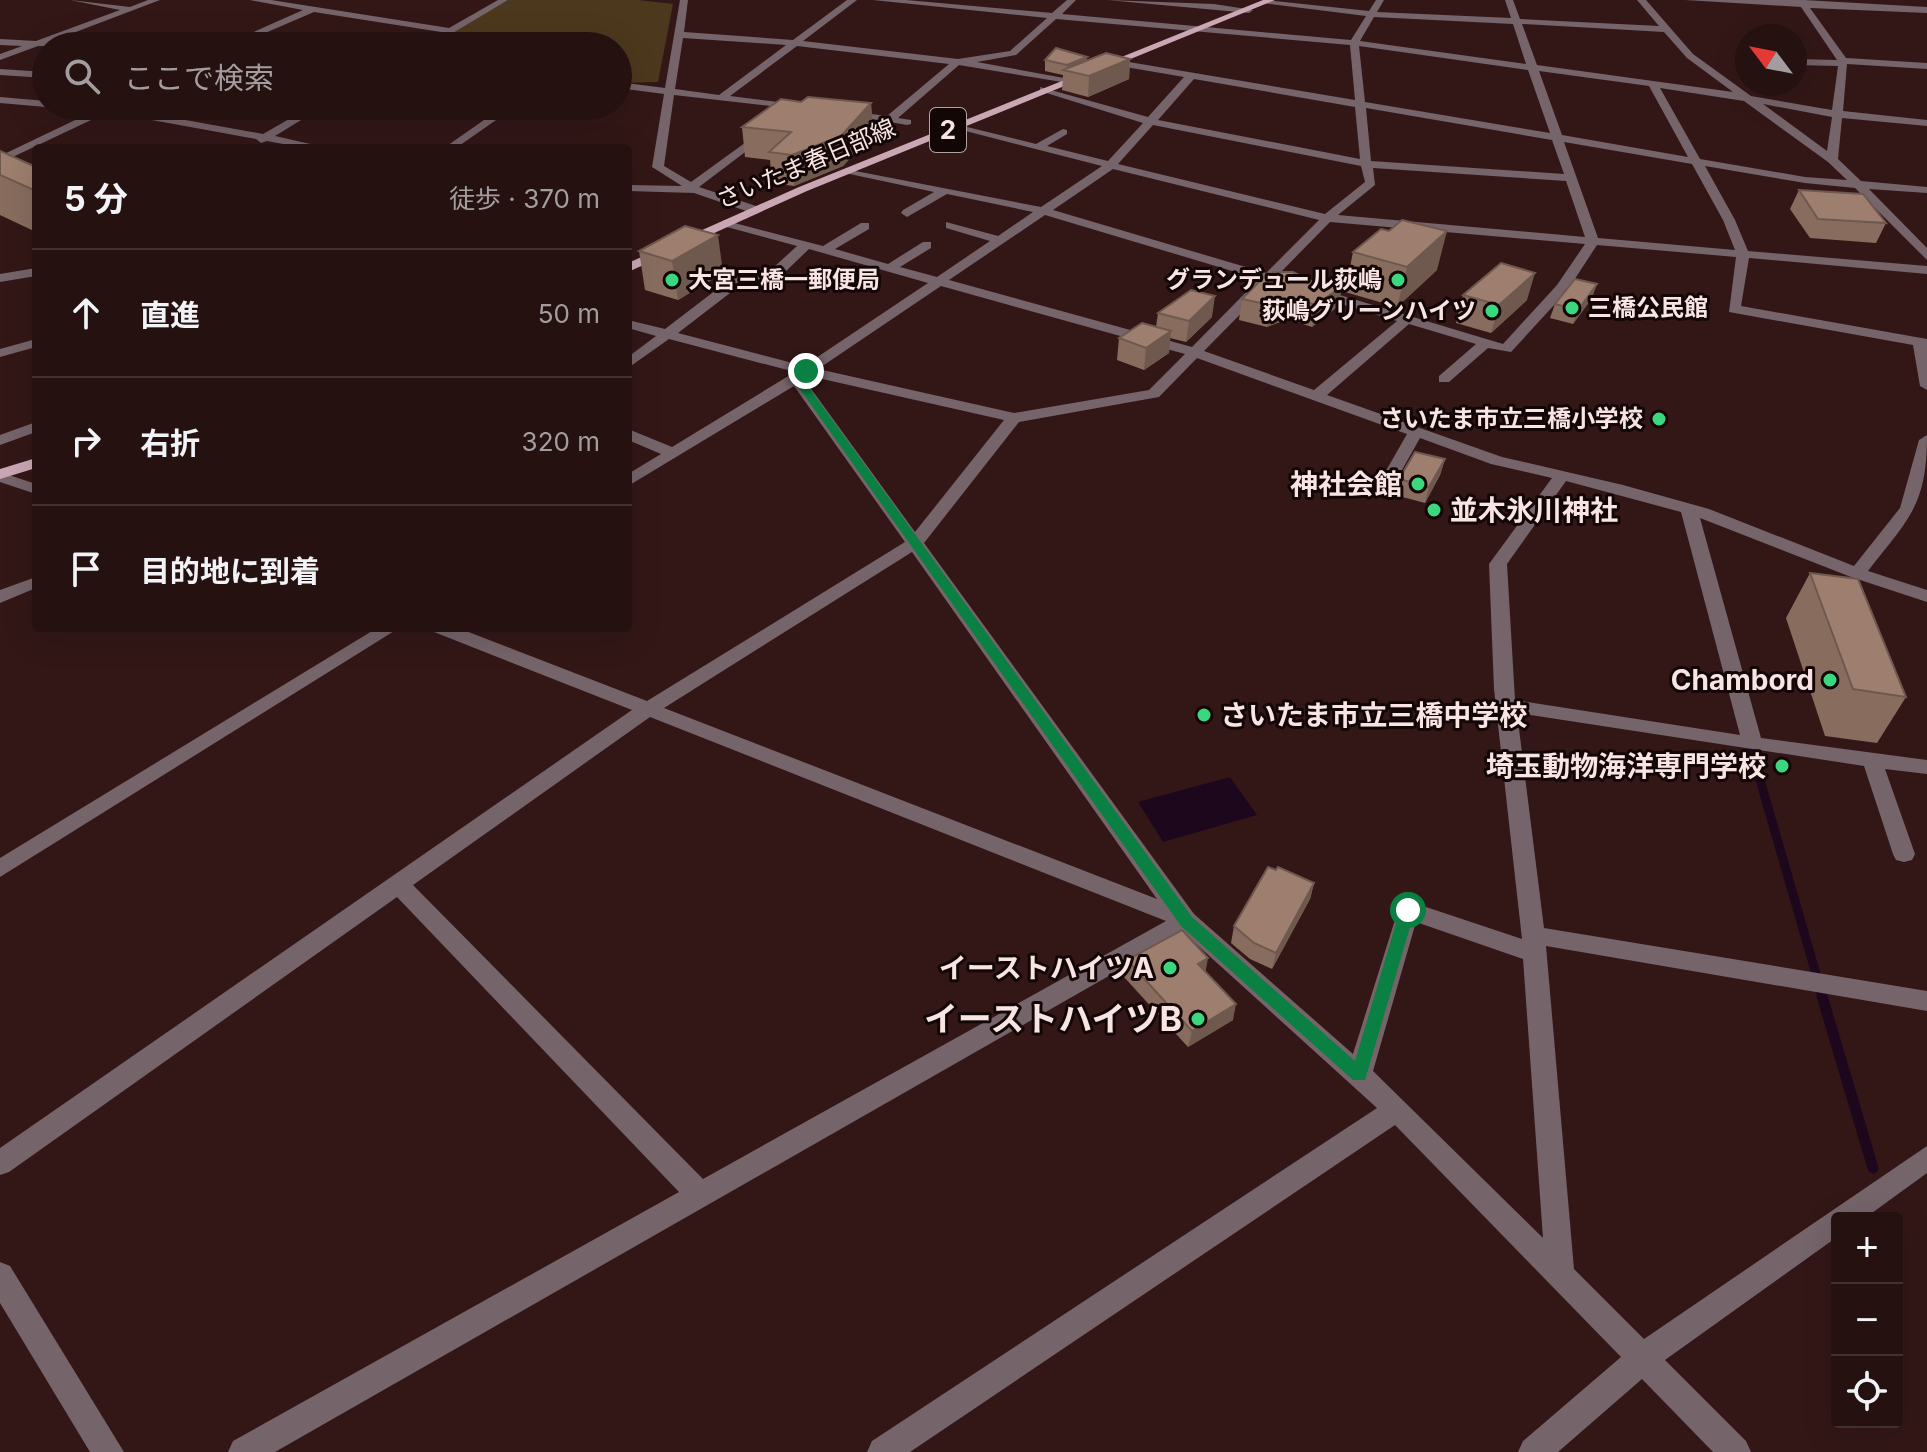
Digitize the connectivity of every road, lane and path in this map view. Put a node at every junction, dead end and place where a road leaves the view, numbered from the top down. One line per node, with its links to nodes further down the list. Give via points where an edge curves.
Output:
1 (74, 0): 21 (street)
2 (156, 0): 21 (street)
3 (254, 0): 22 (street)
4 (331, 0): 22 (street)
5 (504, 0): 29 (street)
6 (684, 0): 32 (street)
7 (853, 0): 34 (street)
8 (877, 0): 18 (street)
9 (921, 0): 18 (street)
10 (1072, 0): 25 (street)
11 (1111, 0): 16 (street)
12 (1509, 0): 26 (street)
13 (1641, 0): 28 (street)
14 (1689, 0): 15 (street)
15 (1724, 1): 19 (street)
16 (1200, 2): 23 (street)
17 (1268, 2): 20 (street); 23 (main road, さいたま春日部線 / 2)
18 (908, 3): 25 (street)
19 (1802, 3): 24 (street); 42 (street)
20 (1377, 7): 26 (street); 35 (street)
21 (132, 9): 30 (street)
22 (313, 9): 29 (street); 31 (street)
23 (1249, 10): 27 (main road, さいたま春日部線 / 2)
24 (1927, 10)
25 (1053, 17): 27 (street); 39 (street, via 1013,53)
26 (1517, 22): 28 (street); 44 (street)
27 (1199, 29): 35 (street); 40 (main road, さいたま春日部線 / 2)
28 (1667, 29): 54 (street, via 1690,56)
29 (451, 31)
30 (69, 32)
31 (260, 32)
32 (679, 35): 34 (street); 52 (street)
33 (0, 42): 36 (street)
34 (793, 43): 39 (street); 53 (street)
35 (1354, 43): 44 (street); 57 (street)
36 (32, 45)
37 (32, 45): 38 (street)
38 (0, 57)
39 (957, 62): 48 (street); 67 (street)
40 (1111, 62): 47 (street); 48 (main road, さいたま春日部線 / 2)
41 (1807, 62): 42 (street)
42 (1842, 62): 43 (street); 61 (street)
43 (1927, 66)
44 (1533, 68): 49 (street); 75 (street)
45 (0, 72): 46 (street)
46 (32, 74)
47 (1191, 76): 57 (street); 68 (street)
48 (1064, 81): 51 (main road, さいたま春日部線 / 2)
49 (1653, 84): 54 (street); 84 (street)
50 (632, 86): 52 (street)
51 (1044, 89): 68 (street); 72 (main road, さいたま春日部線 / 2)
52 (669, 90): 53 (street); 92 (street, via 658,167)
53 (722, 97): 58 (street)
54 (1747, 99): 61 (street); 82 (street)
55 (0, 100): 56 (street)
56 (32, 103)
57 (1362, 106): 75 (street); 85 (street)
58 (799, 108): 59 (street); 62 (street)
59 (814, 110)
60 (829, 112): 67 (street)
61 (1839, 114): 70 (street); 82 (street)
62 (787, 116)
63 (83, 120): 76 (street)
64 (177, 120): 74 (street)
65 (295, 120): 74 (street)
66 (490, 120): 79 (street)
67 (889, 120): 69 (street)
68 (1149, 121): 85 (street); 86 (street)
69 (907, 122)
70 (1927, 123)
71 (775, 125): 92 (street)
72 (955, 127): 81 (street); 88 (main road, さいたま春日部線 / 2)
73 (1063, 132): 81 (street)
74 (266, 137): 77 (street); 78 (street)
75 (1559, 139): 84 (street); 89 (street)
76 (34, 144)
77 (255, 144)
78 (302, 144)
79 (455, 144)
80 (32, 145): 83 (street)
81 (1038, 147): 86 (street)
82 (1832, 160): 90 (street)
83 (0, 161): 87 (street)
84 (1695, 163): 90 (street); 107 (street)
85 (1366, 164): 89 (street); 98 (street, via 1371,183)
86 (1111, 165): 96 (street); 98 (street)
87 (24, 167)
88 (849, 171): 94 (street); 95 (main road, さいたま春日部線 / 2)
89 (1570, 178): 103 (street)
90 (1858, 183): 93 (street); 108 (street)
91 (632, 188): 92 (street)
92 (694, 188): 95 (street)
93 (1927, 190)
94 (944, 191): 96 (street); 97 (street)
95 (755, 210): 99 (main road, さいたま春日部線 / 2)
96 (1045, 211): 102 (street); 114 (street)
97 (907, 213)
98 (1327, 218): 103 (street); 114 (street)
99 (727, 223): 105 (street); 109 (main road, さいたま春日部線 / 2)
100 (950, 225): 102 (street)
101 (865, 226): 106 (street)
102 (1000, 240): 115 (street)
103 (1593, 241): 107 (street); 119 (street, via 1562,288 1506,349)
104 (927, 245): 110 (street)
105 (805, 246): 106 (street); 118 (street, via 779,270 738,280)
106 (823, 251): 110 (street)
107 (1743, 254): 111 (street); 120 (street, via 1734,309)
108 (1927, 256)
109 (632, 266)
110 (890, 268): 115 (street)
111 (1927, 270)
112 (32, 273): 113 (street)
113 (2, 277)
114 (1267, 278): 116 (street); 123 (street)
115 (938, 282): 123 (street); 125 (street)
116 (1407, 319): 119 (street); 128 (street)
117 (632, 325): 118 (street)
118 (667, 335): 124 (street); 125 (street)
119 (1486, 343): 126 (street)
120 (1924, 343): 127 (street)
121 (32, 344): 122 (street)
122 (0, 353)
123 (1197, 353): 128 (street); 129 (street, via 1154,394)
124 (632, 361)
125 (801, 374): 129 (street); 135 (street); 145 (street)
126 (1444, 379)
127 (1927, 386)
128 (1316, 396): 131 (street)
129 (1014, 418): 145 (street)
130 (32, 428): 133 (street)
131 (1416, 431): 138 (street, via 1497,461); 141 (street)
132 (632, 436): 135 (street)
133 (0, 440)
134 (1927, 440): 143 (street)
135 (673, 453): 139 (street)
136 (32, 464): 137 (main road)
137 (0, 476): 140 (street)
138 (1562, 476): 142 (street); 152 (street, via 1498,564)
139 (632, 479)
140 (32, 488)
141 (1383, 490)
142 (1689, 509): 146 (street); 154 (street)
143 (1908, 509): 144 (street); 146 (street)
144 (1927, 514)
145 (916, 542): 153 (street); 160 (street)
146 (1857, 573): 148 (street)
147 (32, 584): 149 (street)
148 (1927, 596)
149 (0, 597)
150 (384, 632): 158 (street)
151 (451, 632): 153 (street)
152 (1506, 705): 154 (street); 161 (street)
153 (648, 709): 159 (street); 160 (street)
154 (1752, 744): 155 (street)
155 (1872, 760): 156 (street); 157 (street)
156 (1927, 767)
157 (1904, 854)
158 (0, 869)
159 (398, 884): 166 (street); 167 (street)
160 (1186, 921): 163 (street); 167 (street)
161 (1533, 944): 162 (street); 163 (street, via 1408,910); 170 (street)
162 (1927, 1001)
163 (1359, 1075): 164 (street)
164 (1397, 1109): 170 (street); 175 (street)
165 (1927, 1158): 168 (street)
166 (0, 1163)
167 (700, 1195): 174 (street)
168 (1850, 1212)
169 (1831, 1226): 172 (street)
170 (1560, 1274): 172 (street)
171 (0, 1276): 173 (street)
172 (1643, 1358): 176 (street); 177 (street)
173 (108, 1452)
174 (244, 1452)
175 (883, 1452)
176 (1534, 1452)
177 (1735, 1452)

